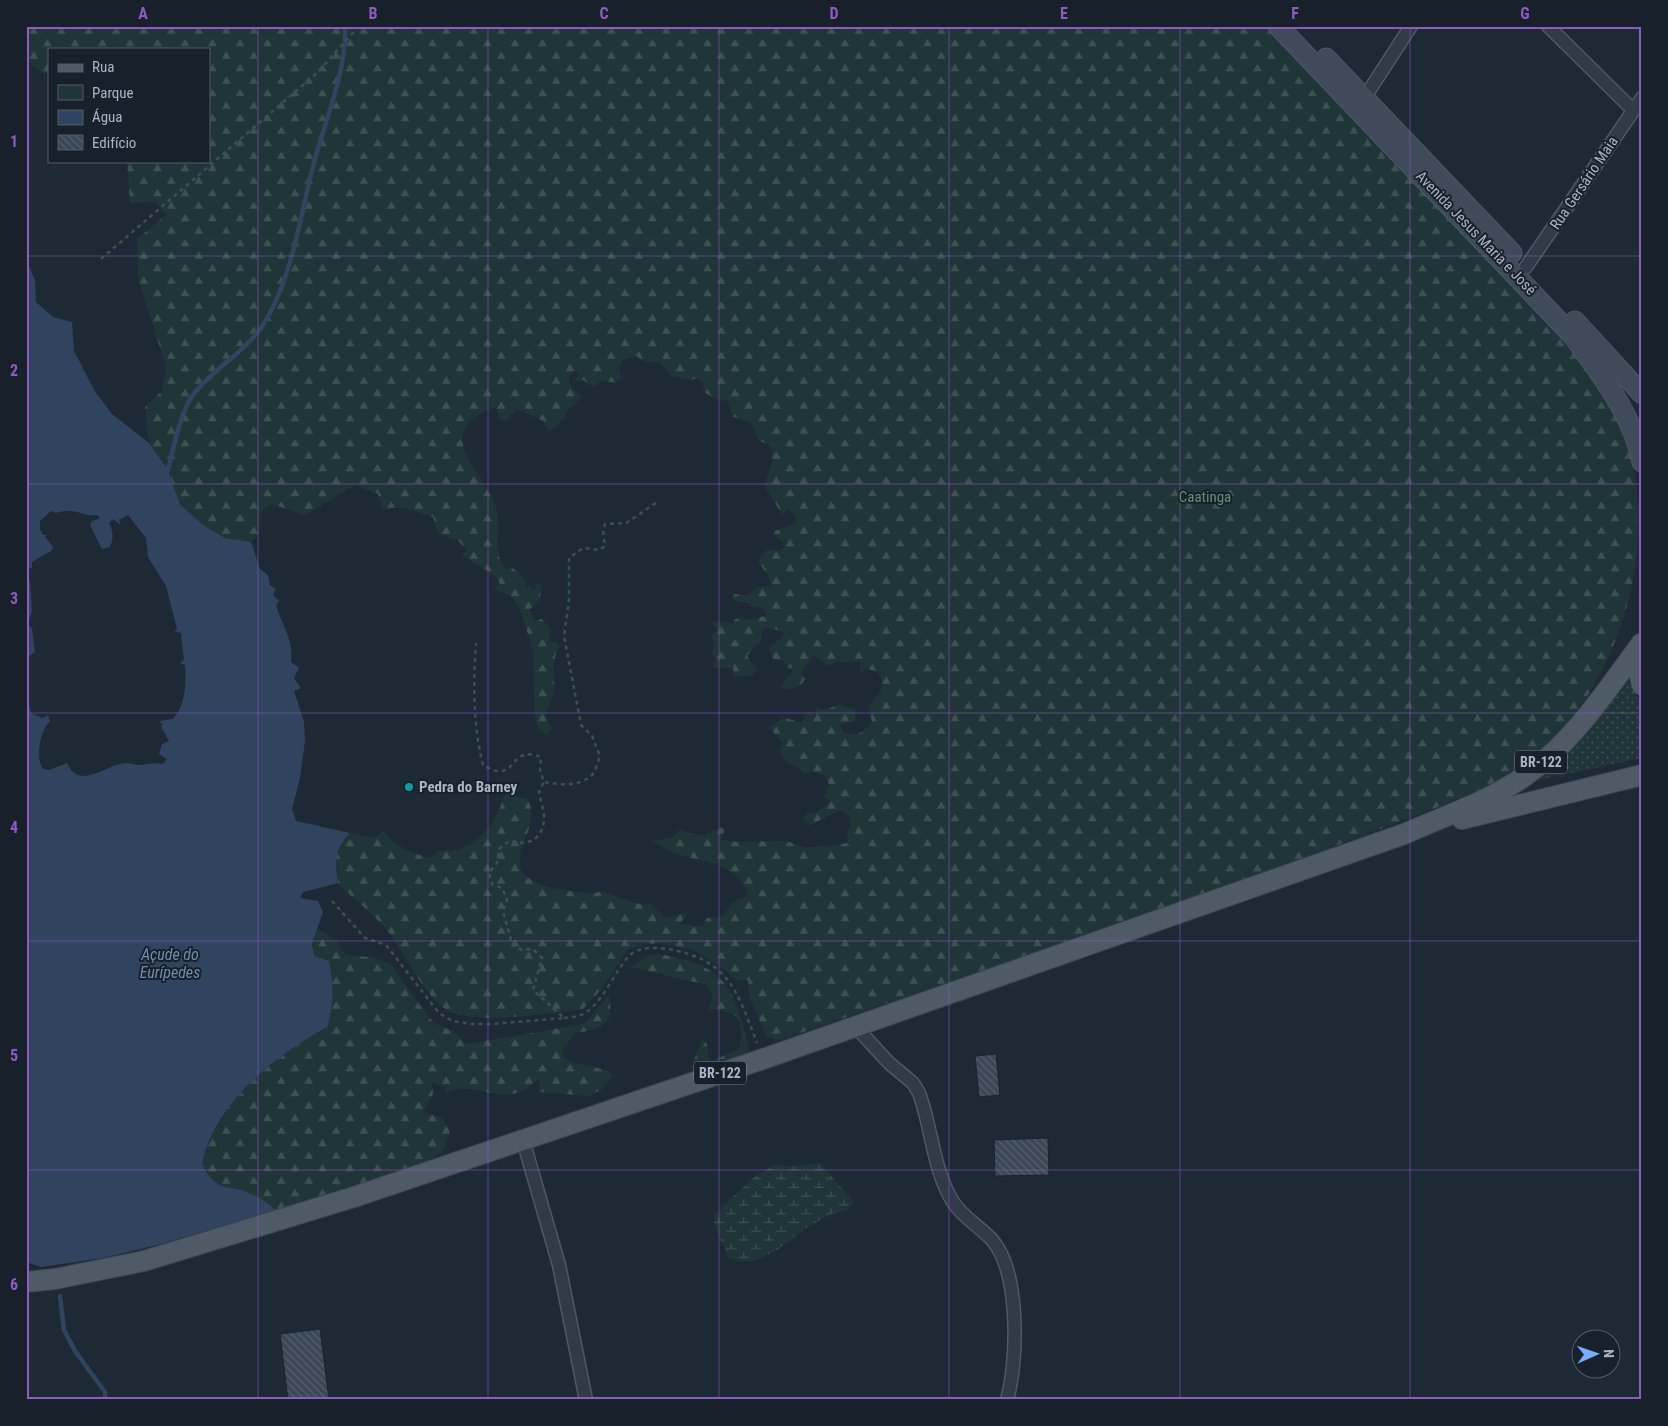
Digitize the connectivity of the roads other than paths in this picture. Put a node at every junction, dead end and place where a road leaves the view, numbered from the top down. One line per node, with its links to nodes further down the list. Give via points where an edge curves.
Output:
1 (1278, 26): 5 (main road, Avenida Jesus Maria e José)
2 (1295, 26): 5 (main road, Avenida Jesus Maria e José)
3 (1411, 26): 5 (street)
4 (1548, 26): 7 (street)
5 (1357, 96): 8 (main road, Avenida Jesus Maria e José); 10 (main road, Avenida Jesus Maria e José, via 1574,337 1612,391 1630,426)
6 (1642, 98): 7 (street, Rua Gersário Maia)
7 (1633, 110): 8 (street, Rua Gersário Maia)
8 (1526, 267): 9 (main road, Avenida Jesus Maria e José)
9 (1642, 394)
10 (1642, 462)
11 (1641, 642): 12 (main road, BR-122, via 1639,672); 14 (main road, BR-122, via 1573,733 1526,775 1490,796)
12 (1642, 685)
13 (1642, 775): 14 (main road, BR-122)
14 (1404, 834): 15 (main road, BR-122)
15 (855, 1026): 16 (main road, BR-122); 19 (street, via 889,1063 913,1083 919,1093 944,1184 953,1202 992,1240 1008,1270 1015,1346 1013,1378)
16 (523, 1140): 17 (main road, BR-122, via 354,1198 184,1250 104,1270); 18 (street, via 559,1265)
17 (26, 1282)
18 (586, 1400)
19 (1006, 1400)

